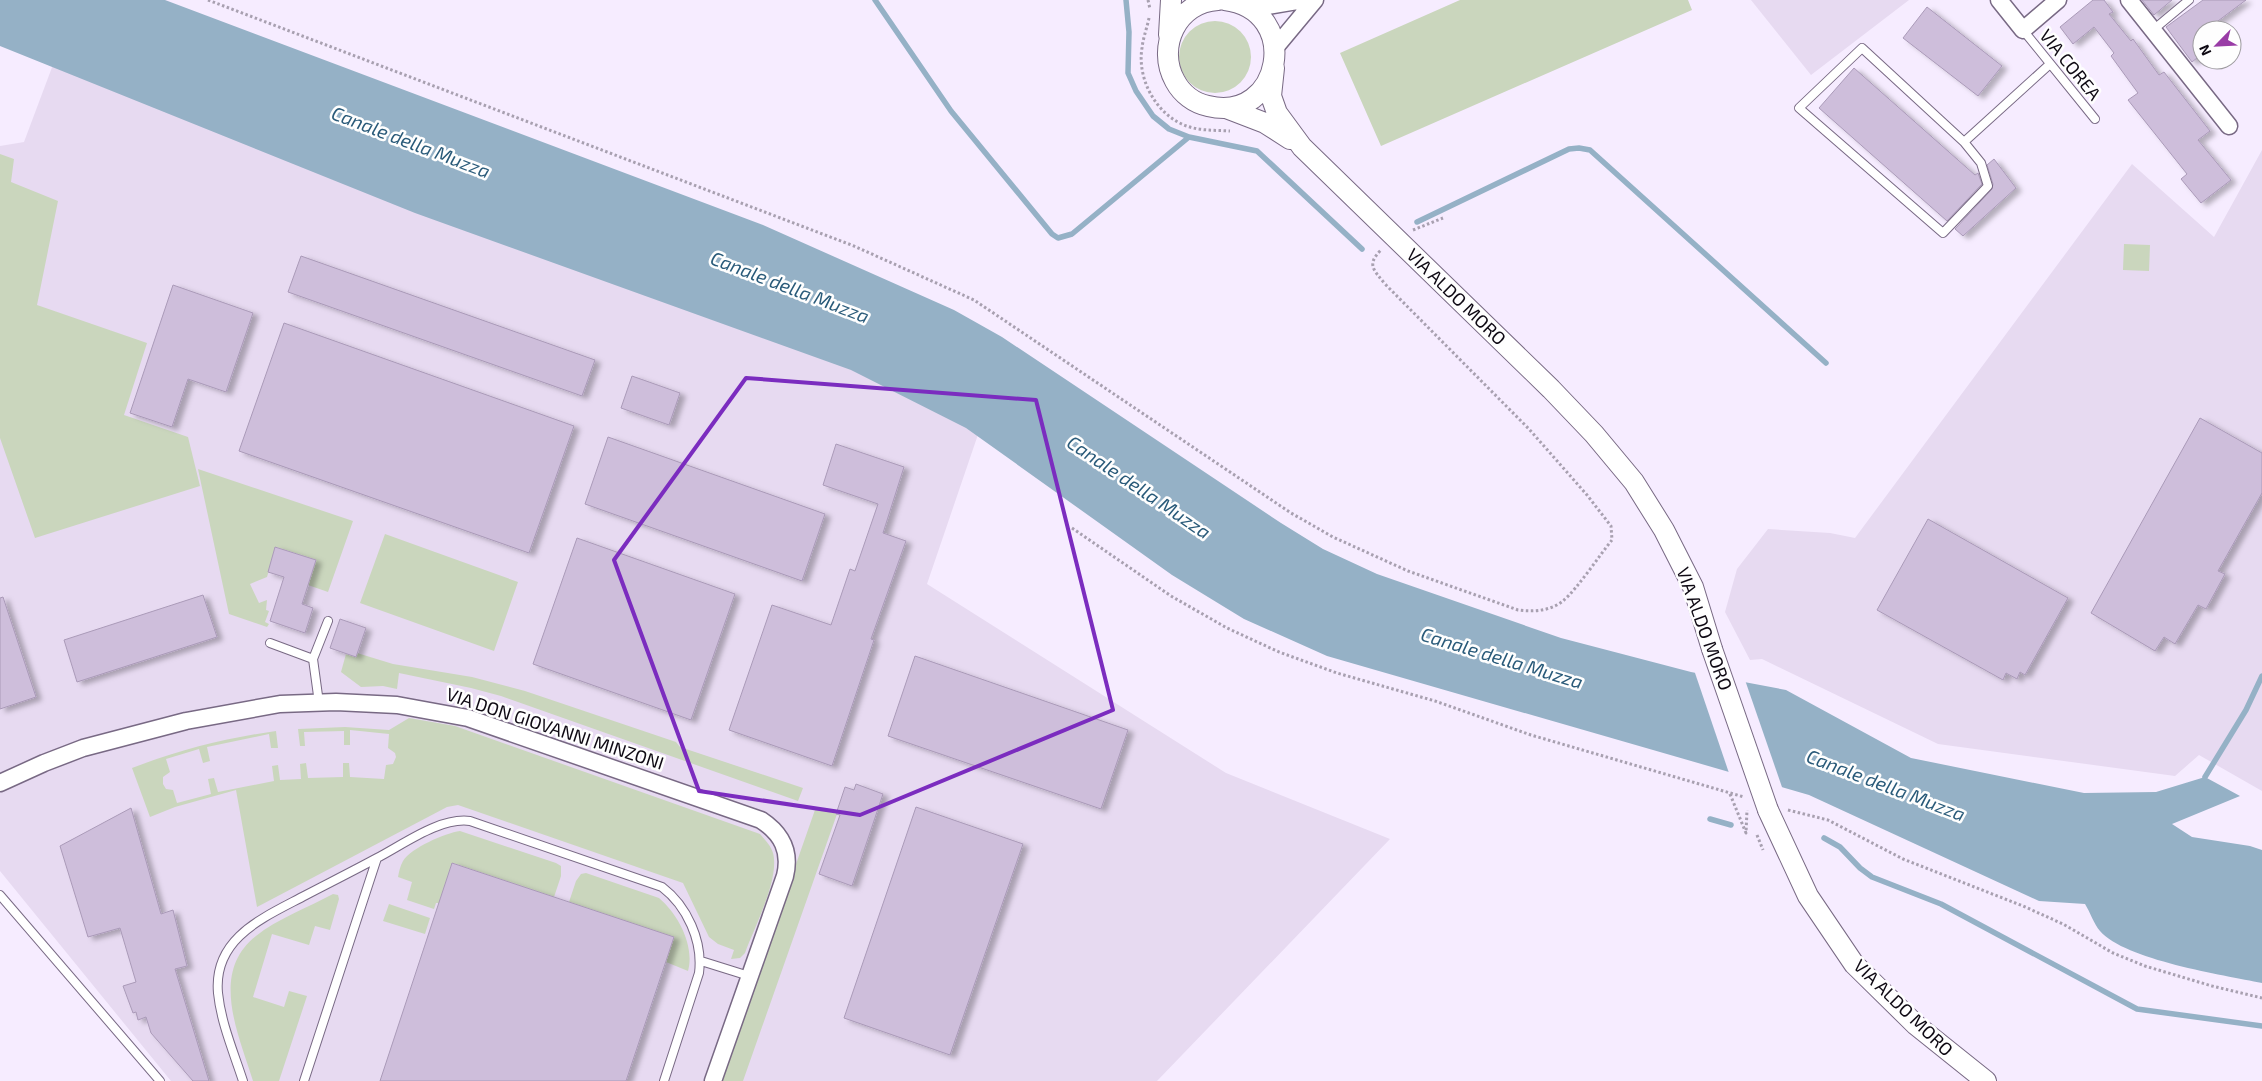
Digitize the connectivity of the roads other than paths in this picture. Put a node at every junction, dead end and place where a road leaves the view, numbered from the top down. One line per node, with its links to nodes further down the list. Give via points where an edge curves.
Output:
1 (1171, 0): 13 (street, VIA ALDO MORO)
2 (1218, 0): 13 (street, VIA ALDO MORO, via 1203,3 1185,14)
3 (1225, 0): 10 (street, VIA ALDO MORO)
4 (1303, 0): 10 (street)
5 (1315, 0): 14 (street)
6 (1999, 0): 11 (street)
7 (2058, 0): 11 (street)
8 (2129, 0): 12 (street)
9 (2189, 0): 12 (lane)
10 (1251, 9): 14 (street, VIA ALDO MORO, via 1268,26)
11 (2023, 30): 15 (lane, VIA COREA)
12 (2153, 30): 18 (street)
13 (1169, 41): 16 (street, VIA ALDO MORO, via 1171,74 1184,93 1204,105)
14 (1274, 58): 16 (street, via 1261,91 1251,99); 20 (street, VIA ALDO MORO, via 1271,96 1277,113)
15 (2050, 64): 17 (lane, VIA COREA); 19 (lane)
16 (1226, 108): 20 (street, VIA ALDO MORO, via 1265,123)
17 (2095, 119)
18 (2229, 126)
19 (1964, 142): 19 (lane, via 1862,48 1799,108 1942,233 1988,186 1982,163)
20 (1302, 147): 35 (street, VIA ALDO MORO, bridge, via 1388,243 1551,389 1634,482 1664,530 1693,587 1712,649 1808,896 1854,964 1916,1025)
21 (328, 620): 23 (lane)
22 (270, 643): 23 (lane)
23 (313, 659): 24 (lane)
24 (319, 703): 25 (street, VIA DON GIOVANNI MINZONI, via 259,707 186,721 83,748); 29 (street, VIA DON GIOVANNI MINZONI, via 397,705 468,718 761,820 781,838 788,864)
25 (0, 783)
26 (376, 858): 28 (lane, via 442,823 457,819 470,821 662,887 675,897 684,911 697,940); 31 (lane, via 255,922 228,948 218,991); 32 (lane)
27 (0, 895): 30 (lane)
28 (701, 960): 29 (lane); 33 (lane, via 700,973)
29 (749, 976): 34 (street, VIA DON GIOVANNI MINZONI)
30 (160, 1081)
31 (243, 1081)
32 (304, 1081)
33 (664, 1081)
34 (713, 1081)
35 (1986, 1081)

